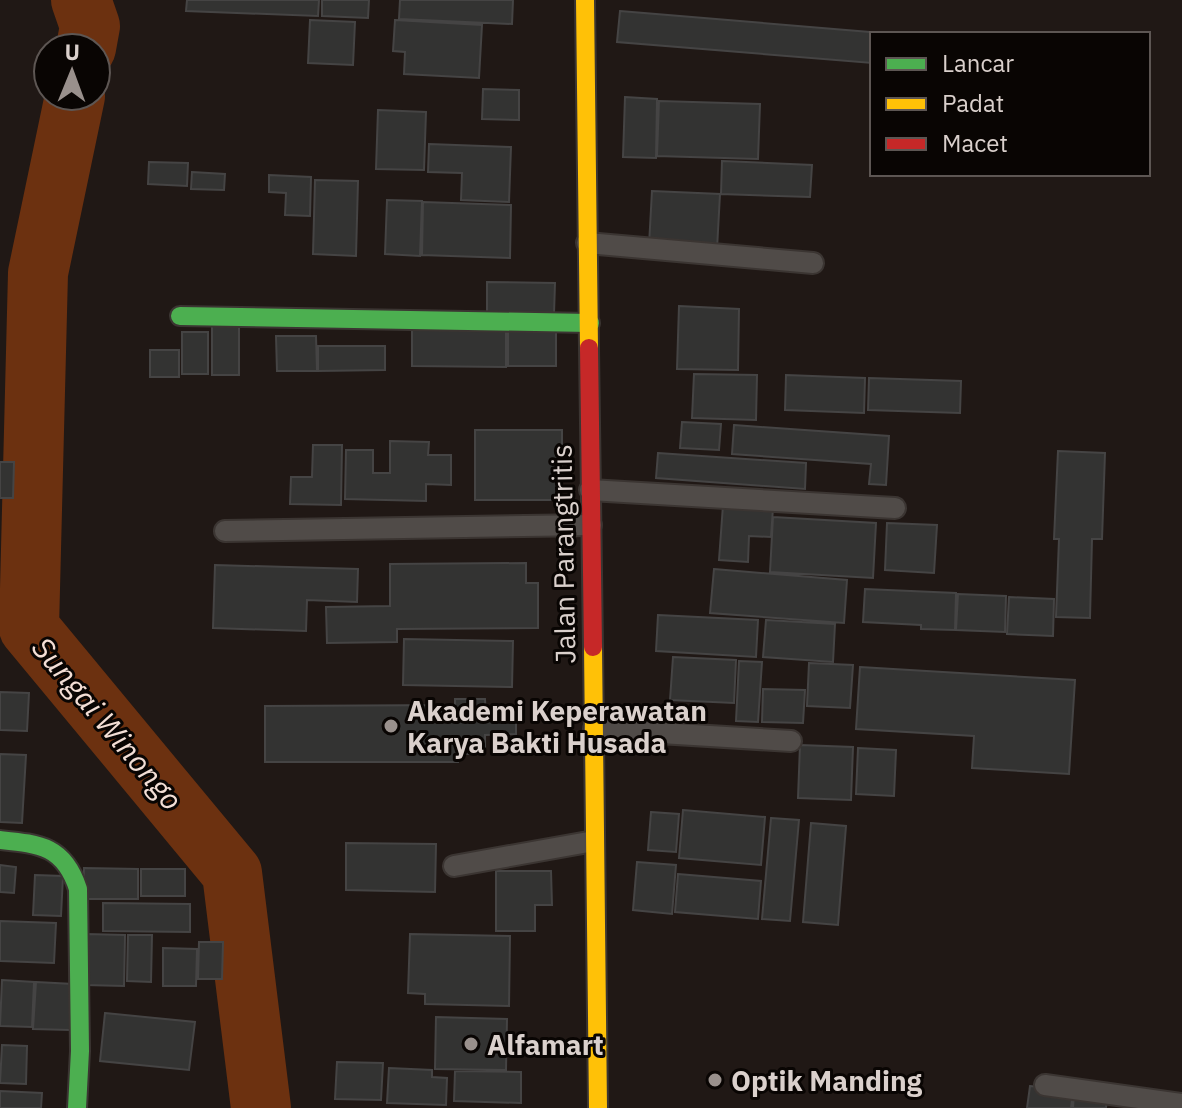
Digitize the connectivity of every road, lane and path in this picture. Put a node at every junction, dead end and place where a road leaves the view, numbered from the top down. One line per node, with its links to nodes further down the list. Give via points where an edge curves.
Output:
1 (585, 0): 2 (main road, Jalan Parangtritis)
2 (587, 243): 3 (lane); 5 (main road, Jalan Parangtritis)
3 (813, 263)
4 (180, 316): 5 (main road)
5 (590, 323): 6 (main road, Jalan Parangtritis)
6 (590, 490): 7 (lane); 8 (main road, Jalan Parangtritis)
7 (895, 508)
8 (591, 525): 9 (lane); 10 (main road, Jalan Parangtritis)
9 (225, 531)
10 (594, 729): 11 (lane); 13 (main road, Jalan Parangtritis)
11 (791, 741)
12 (0, 840): 17 (main road, via 49,849 74,870)
13 (594, 841): 14 (lane); 18 (main road, Jalan Parangtritis)
14 (454, 866)
15 (1045, 1085): 16 (lane)
16 (1182, 1104)
17 (77, 1108)
18 (598, 1108)

